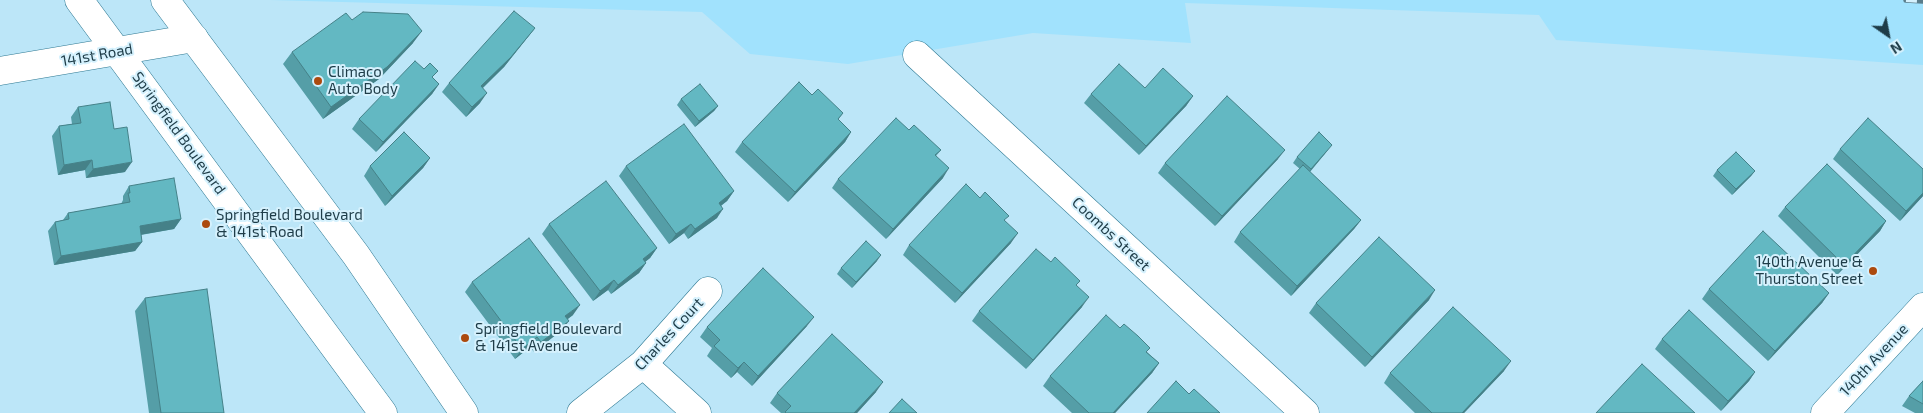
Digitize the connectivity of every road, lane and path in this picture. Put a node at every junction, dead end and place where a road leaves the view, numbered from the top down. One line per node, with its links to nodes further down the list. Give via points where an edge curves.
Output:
1 (79, 0): 4 (street, Springfield Boulevard)
2 (165, 0): 3 (street)
3 (194, 38): 4 (street, 141st Road); 11 (street, via 356,255)
4 (118, 51): 6 (street, 141st Road); 10 (street, Springfield Boulevard)
5 (917, 55): 14 (street, Coombs Street)
6 (0, 71)
7 (708, 292): 9 (street, Charles Court)
8 (1923, 307): 15 (street, 140th Avenue)
9 (644, 364): 12 (street, Charles Court); 13 (street)
10 (383, 413)
11 (464, 413)
12 (582, 413)
13 (697, 413)
14 (1305, 413)
15 (1826, 413)

